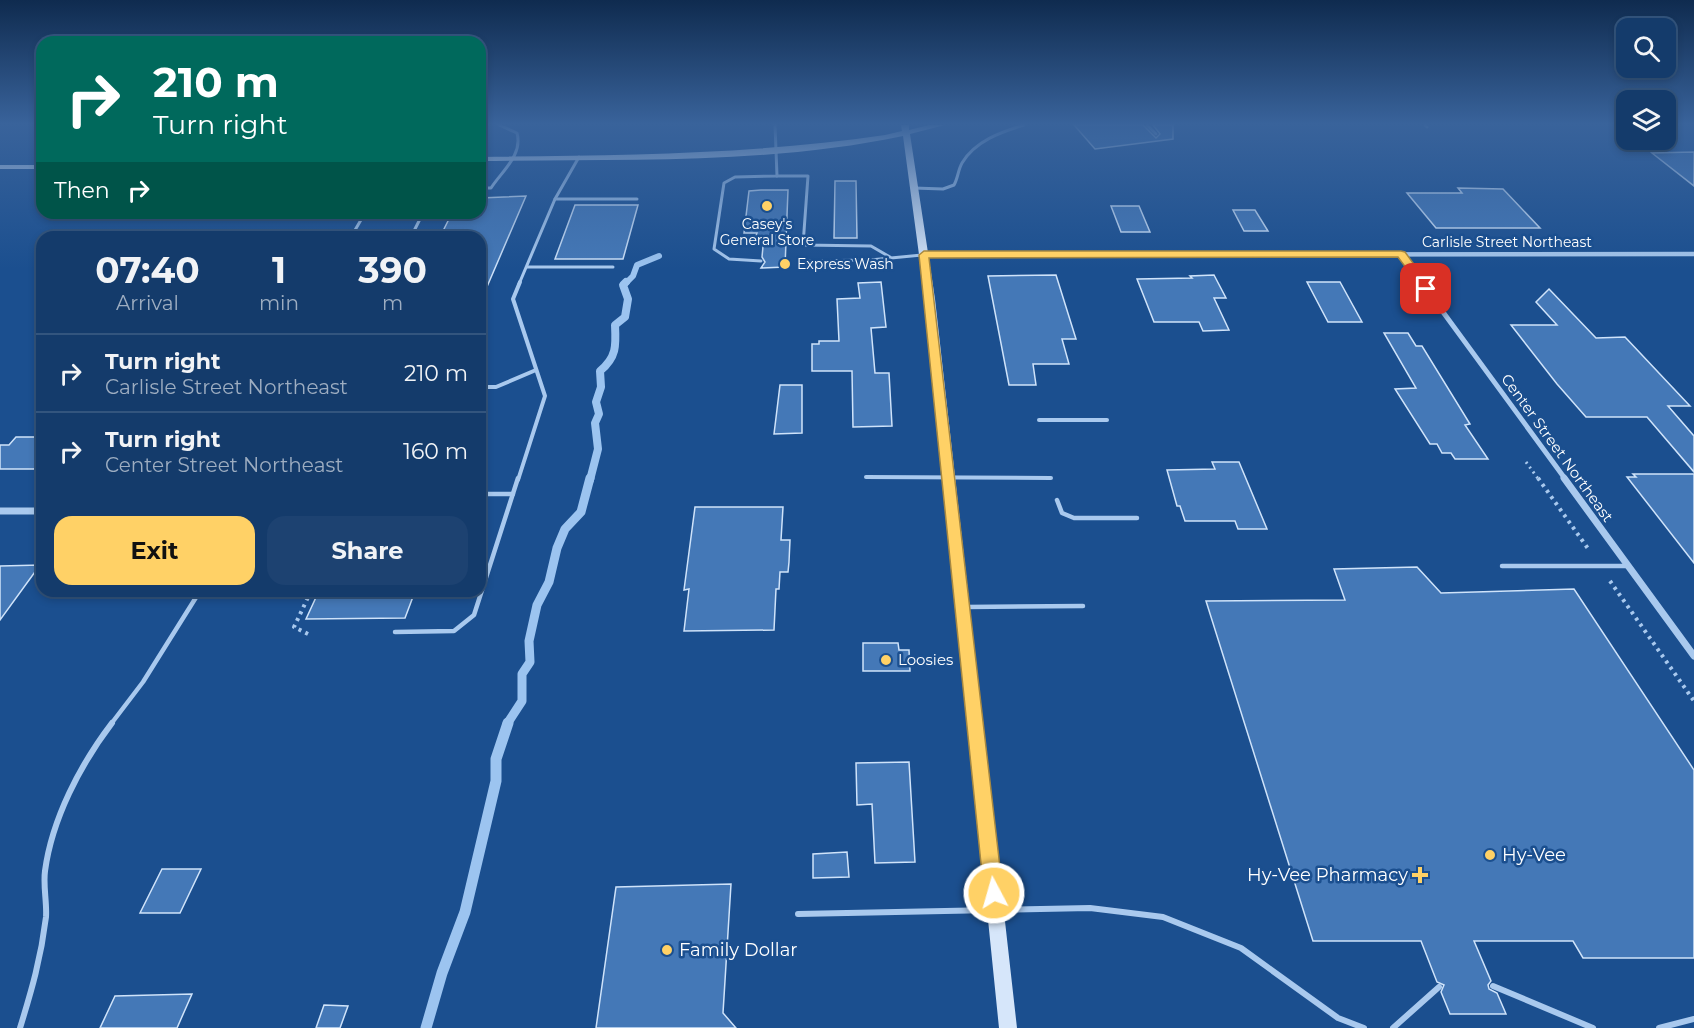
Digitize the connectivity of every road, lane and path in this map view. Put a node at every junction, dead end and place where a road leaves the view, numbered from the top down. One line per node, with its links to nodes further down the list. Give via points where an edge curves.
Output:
1 (500, 173): 7 (lane, via 491,188)
2 (570, 173): 10 (lane)
3 (777, 173): 6 (lane)
4 (912, 173): 8 (main road)
5 (960, 173): 8 (lane, via 951,188)
6 (777, 176): 14 (lane, via 808,176 803,246 871,246); 15 (lane, via 735,177 724,183 714,249 727,259)
7 (486, 188)
8 (914, 188): 13 (main road)
9 (637, 199): 10 (lane)
10 (555, 200): 17 (lane)
11 (1401, 254): 12 (street, Carlisle Street Northeast); 13 (street, Carlisle Street Northeast); 33 (street, Center Street Northeast)
12 (1694, 254)
13 (924, 255): 14 (lane); 24 (main road)
14 (890, 256): 16 (lane)
15 (761, 261)
16 (808, 261)
17 (527, 267): 18 (lane); 19 (lane, via 513,299)
18 (613, 267)
19 (536, 370): 20 (lane, via 496,387); 27 (lane, via 545,396)
20 (486, 387)
21 (1039, 420): 22 (lane)
22 (1107, 420)
23 (866, 477): 24 (lane)
24 (949, 477): 25 (lane); 39 (main road)
25 (1052, 478)
26 (486, 494): 27 (lane)
27 (513, 494): 34 (lane)
28 (1057, 500): 31 (lane, via 1062,513 1074,518)
29 (0, 511): 30 (street)
30 (36, 511)
31 (1137, 518)
32 (1502, 566): 33 (lane)
33 (1628, 566): 42 (street, Center Street Northeast)
34 (486, 578)
35 (196, 597): 48 (lane, via 143,682 99,740 59,815 45,872 46,914 39,968)
36 (308, 597): 41 (path, via 294,627)
37 (480, 597): 40 (lane, via 474,615 453,631)
38 (1083, 606): 39 (lane)
39 (963, 607): 43 (main road)
40 (394, 632)
41 (308, 634)
42 (1694, 656)
43 (995, 910): 44 (lane); 49 (main road); 50 (lane, via 1090,908 1163,917 1241,948 1338,1018)
44 (798, 914)
45 (1493, 986): 52 (lane)
46 (1439, 987): 51 (lane)
47 (1694, 1019): 53 (lane)
48 (20, 1028)
49 (1008, 1028)
50 (1364, 1028)
51 (1393, 1028)
52 (1593, 1028)
53 (1659, 1028)

